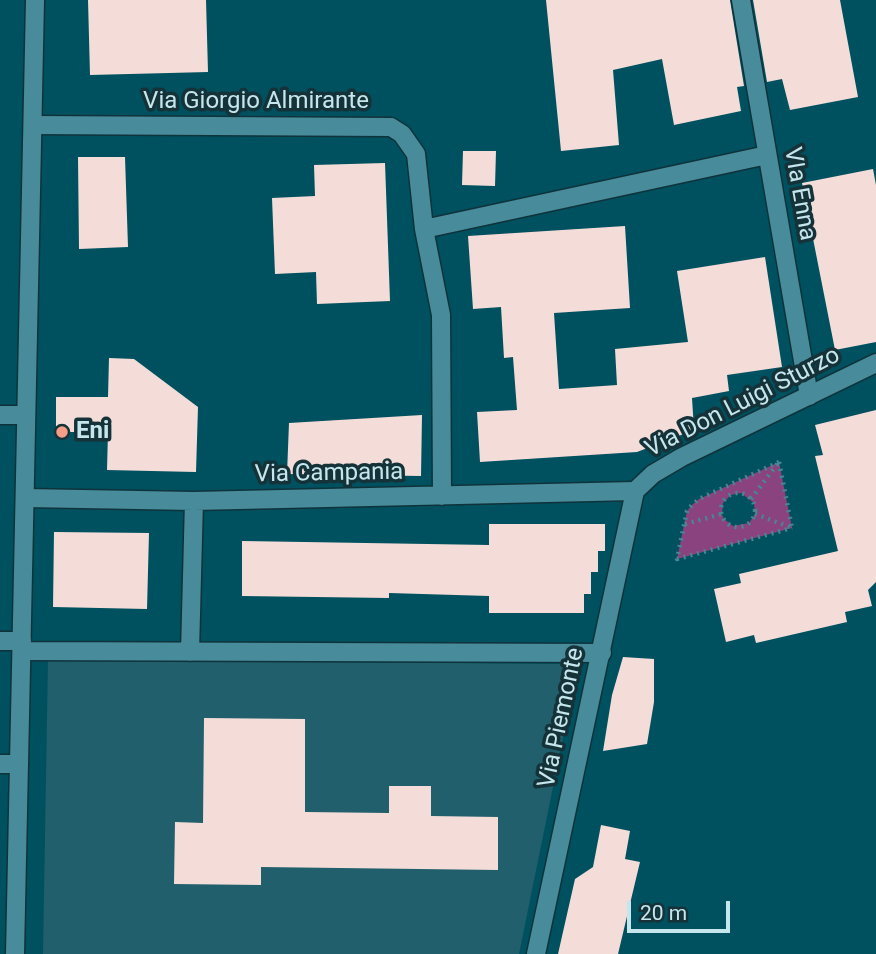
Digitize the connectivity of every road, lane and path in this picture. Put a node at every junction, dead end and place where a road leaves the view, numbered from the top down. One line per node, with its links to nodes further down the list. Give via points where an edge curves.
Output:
1 (35, 0): 3 (street)
2 (741, 0): 4 (street, VIa Enna)
3 (33, 125): 5 (street, Via Giorgio Almirante, via 391,127 416,154); 9 (street)
4 (767, 155): 5 (street); 7 (street, VIa Enna)
5 (424, 229): 12 (street, Via Giorgio Almirante, via 441,315)
6 (876, 363): 7 (street, Via Don Luigi Sturzo)
7 (809, 396): 11 (street, Via Don Luigi Sturzo, via 682,457)
8 (0, 415): 9 (street)
9 (26, 415): 13 (street)
10 (779, 462): 14 (path); 18 (path, via 699,499 687,511); 19 (path)
11 (635, 491): 12 (street, Via Campania); 23 (street, Via Piemonte)
12 (442, 496): 15 (street, Via Campania)
13 (25, 498): 15 (street, Via Campania); 21 (street)
14 (751, 499): 16 (path, via 741,493 731,495 723,503); 17 (path)
15 (194, 501): 22 (street)
16 (722, 514): 17 (path, via 728,524 739,527); 18 (path)
17 (755, 514): 19 (path)
18 (685, 524): 19 (path, via 677,559)
19 (792, 528)
20 (0, 640): 21 (street)
21 (22, 646): 22 (street); 25 (street)
22 (190, 652): 23 (street)
23 (602, 653): 27 (street, Via Piemonte)
24 (0, 764): 25 (street)
25 (19, 764): 26 (street)
26 (15, 954)
27 (536, 954)

